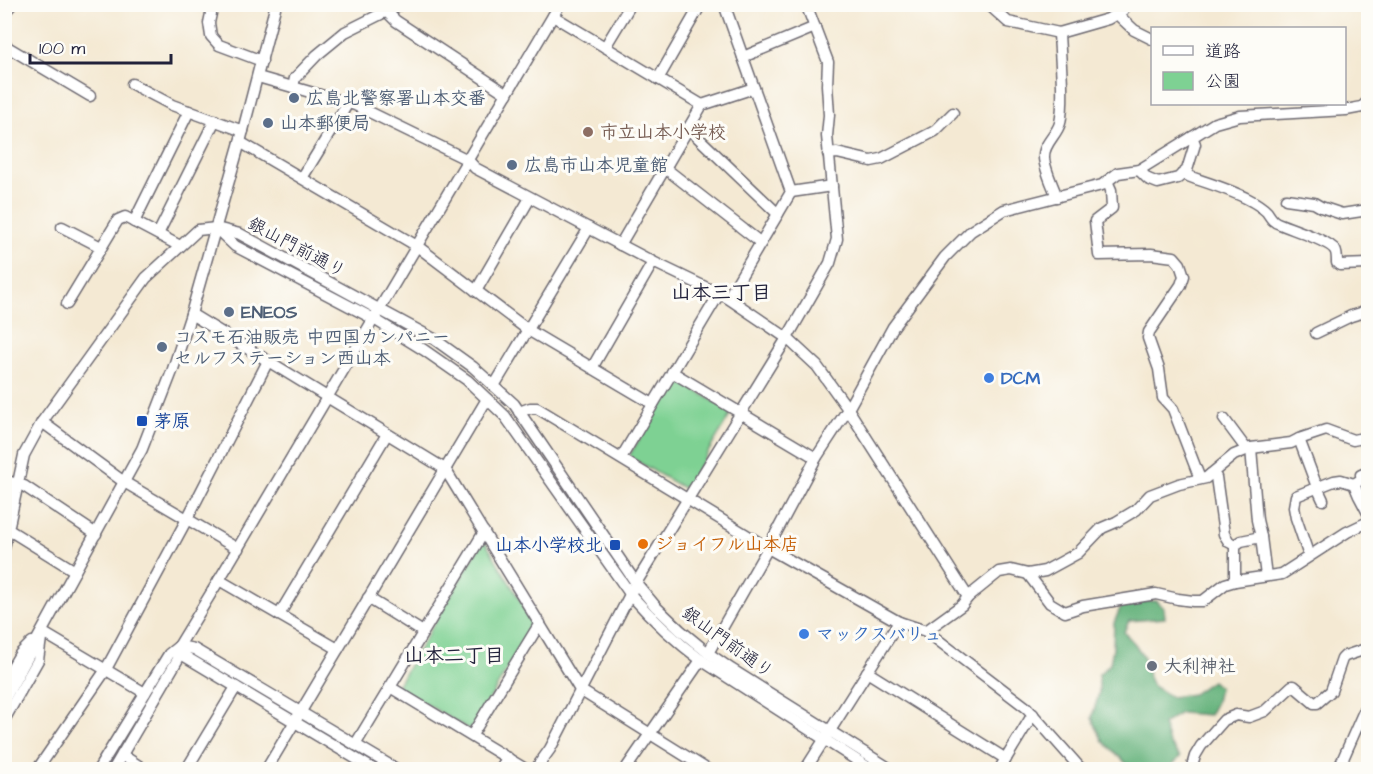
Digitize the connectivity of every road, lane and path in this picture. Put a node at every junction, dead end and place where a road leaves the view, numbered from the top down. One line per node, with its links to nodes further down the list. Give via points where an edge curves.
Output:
1 (12, 4): 13 (street)
2 (213, 4): 22 (street, via 211,36 219,45)
3 (276, 4): 22 (street)
4 (401, 4): 12 (street)
5 (560, 4): 15 (street)
6 (631, 4): 20 (street)
7 (701, 4): 24 (street)
8 (724, 4): 21 (street)
9 (806, 4): 16 (street)
10 (988, 4): 17 (street, via 1008,22)
11 (1126, 4): 14 (street)
12 (385, 8): 26 (street, via 345,32 317,55 295,78); 28 (street, via 396,21)
13 (4, 13)
14 (1117, 14): 17 (street); 18 (street, via 1134,30)
15 (554, 16): 20 (street); 28 (street)
16 (815, 27): 21 (street); 40 (street, via 828,62)
17 (1059, 33): 49 (street, via 1060,124 1043,156)
18 (1151, 38)
19 (4, 45): 29 (street)
20 (605, 47): 24 (street)
21 (742, 57): 27 (street)
22 (262, 61): 23 (street)
23 (258, 77): 26 (street); 38 (street)
24 (658, 79): 32 (street)
25 (132, 84): 34 (street)
26 (293, 87): 31 (street)
27 (754, 88): 32 (street); 48 (street)
28 (507, 94): 41 (street)
29 (90, 96)
30 (1368, 101): 33 (street, via 1362,107 1346,110)
31 (348, 104): 41 (street); 45 (street)
32 (702, 105): 37 (street)
33 (1272, 108): 39 (street, via 1223,120)
34 (189, 111): 36 (street); 54 (street)
35 (953, 113): 40 (street, via 935,131 881,159)
36 (215, 120): 38 (street); 58 (street)
37 (688, 128): 42 (street); 53 (street)
38 (241, 136): 45 (street); 56 (street)
39 (1192, 137): 43 (street); 44 (street, via 1195,144)
40 (828, 154): 47 (street)
41 (468, 160): 50 (street, via 475,168); 62 (street)
42 (665, 168): 59 (street); 60 (street)
43 (1139, 170): 44 (street, via 1158,183); 46 (street, via 1118,173)
44 (1182, 174): 65 (street, via 1249,199 1271,219 1330,244 1340,265)
45 (302, 178): 62 (street)
46 (1107, 181): 49 (street); 96 (street, via 1112,208 1095,221 1100,255 1174,257 1184,276 1148,338 1159,369 1163,398 1173,409)
47 (832, 186): 48 (street); 74 (street, via 837,239 830,263)
48 (791, 192): 53 (street)
49 (1057, 197): 82 (street, via 1004,210 971,231 945,257 893,327)
50 (530, 198): 57 (street); 66 (street)
51 (1286, 199): 52 (street, via 1314,203 1342,214)
52 (1368, 210)
53 (778, 214): 59 (street)
54 (134, 222): 58 (street); 63 (street, via 125,217 118,220)
55 (62, 227): 63 (street)
56 (216, 228): 61 (street, via 198,230); 70 (street); 71 (street, 銀山門前通り, via 235,246)
57 (589, 228): 60 (street); 72 (street)
58 (158, 234): 61 (street)
59 (761, 243): 67 (street)
60 (620, 244): 64 (street)
61 (180, 246): 86 (street, via 146,278)
62 (417, 246): 66 (street); 71 (street)
63 (101, 247): 68 (street)
64 (653, 262): 67 (street); 76 (street)
65 (1368, 264)
66 (476, 291): 72 (street)
67 (724, 296): 74 (street); 77 (street)
68 (67, 304)
69 (1368, 308): 73 (street)
70 (191, 314): 75 (street); 98 (street, via 142,449)
71 (376, 315): 78 (street, 銀山門前通り, via 434,339); 79 (street); 80 (street, 銀山門前通り, via 467,380)
72 (528, 330): 76 (street); 78 (street)
73 (1316, 333)
74 (787, 338): 82 (street, via 817,366); 84 (street)
75 (268, 361): 79 (street); 105 (street)
76 (591, 368): 81 (street)
77 (672, 372): 81 (street); 84 (street)
78 (494, 386): 83 (street, 銀山門前通り)
79 (327, 398): 87 (street); 114 (street)
80 (487, 399): 93 (street); 122 (street, 銀山門前通り, via 506,416)
81 (653, 404): 91 (street)
82 (848, 409): 92 (street); 123 (street)
83 (519, 412): 91 (street, via 537,408); 121 (street, 銀山門前通り)
84 (741, 413): 92 (street); 102 (street)
85 (1224, 419): 90 (street)
86 (42, 422): 98 (street); 99 (street, via 24,455)
87 (387, 434): 93 (street); 125 (street)
88 (1368, 437): 89 (street, via 1353,440 1326,430)
89 (1299, 438): 90 (street, via 1291,443); 101 (street)
90 (1249, 449): 95 (street, via 1234,455); 110 (street)
91 (621, 458): 102 (street)
92 (816, 458): 113 (street)
93 (445, 469): 108 (street); 124 (street)
94 (1368, 472): 100 (street)
95 (1211, 474): 96 (street); 111 (street, via 1216,477 1224,534)
96 (1200, 479): 117 (street, via 1150,495 1136,510 1102,528 1078,554 1045,571)
97 (4, 480): 99 (street)
98 (124, 482): 105 (street); 109 (street)
99 (18, 484): 107 (street); 109 (street)
100 (1354, 484): 101 (street, via 1337,480); 104 (street)
101 (1317, 487): 103 (street); 115 (street, via 1296,496 1294,507)
102 (688, 500): 113 (street); 121 (street)
103 (1323, 500)
104 (1368, 513)
105 (187, 519): 114 (street); 135 (street)
106 (1368, 522): 115 (street)
107 (9, 530): 112 (street); 116 (street)
108 (484, 532): 127 (street); 130 (street)
109 (96, 534): 116 (street)
110 (1261, 537): 111 (street); 118 (street)
111 (1235, 544): 120 (street)
112 (4, 548)
113 (768, 548): 126 (street); 134 (street)
114 (238, 549): 119 (street)
115 (1309, 556): 118 (street, via 1281,574)
116 (75, 571): 129 (street)
117 (1028, 574): 120 (street, via 1050,603 1065,612 1156,594 1203,601); 123 (street, via 1011,570 999,573)
118 (1266, 576): 120 (street)
119 (219, 580): 125 (street); 131 (street)
120 (1234, 581)
121 (636, 584): 122 (street); 134 (street, 銀山門前通り)
122 (631, 594): 134 (street, 銀山門前通り, via 675,641); 141 (street)
123 (969, 597): 128 (street)
124 (368, 598): 130 (street); 133 (street)
125 (279, 615): 133 (street)
126 (899, 622): 128 (street); 136 (street)
127 (540, 623): 141 (street); 149 (street)
128 (926, 631): 145 (street)
129 (42, 632): 135 (street); 137 (street, via 20,654); 143 (street); 147 (street, via 38,660)
130 (423, 632): 139 (street)
131 (179, 646): 138 (street, via 186,657); 142 (street, via 169,654); 146 (street, via 194,649); 152 (street, via 178,659)
132 (1367, 646): 140 (street); 173 (street, via 1345,656 1331,691 1317,703 1292,686 1265,711 1224,720 1201,746)
133 (338, 649): 146 (street)
134 (704, 656): 148 (street); 150 (street, 銀山門前通り)
135 (105, 671): 142 (street); 155 (street)
136 (867, 672): 150 (street); 154 (street)
137 (4, 681)
138 (236, 687): 146 (street); 159 (street)
139 (390, 687): 149 (street); 151 (street)
140 (1368, 687)
141 (580, 690): 148 (street); 165 (street)
142 (145, 693): 156 (street)
143 (4, 700)
144 (1368, 702): 174 (street)
145 (1033, 714): 154 (street); 172 (street)
146 (297, 716): 151 (street); 160 (street); 161 (street)
147 (4, 720)
148 (650, 734): 166 (street); 167 (street)
149 (472, 735): 153 (street)
150 (826, 735): 168 (street); 169 (street, 銀山門前通り); 170 (street, 銀山門前通り)
151 (356, 745): 162 (street)
152 (122, 755): 157 (street); 158 (street)
153 (508, 758): 163 (street); 164 (street)
154 (1006, 759): 171 (street)
155 (37, 770)
156 (98, 770)
157 (113, 770)
158 (145, 770)
159 (186, 770)
160 (266, 770)
161 (375, 770)
162 (398, 770)
163 (499, 770)
164 (527, 770)
165 (535, 770)
166 (625, 770)
167 (708, 770)
168 (805, 770)
169 (872, 770)
170 (892, 770)
171 (999, 770)
172 (1082, 770)
173 (1191, 770)
174 (1338, 770)

